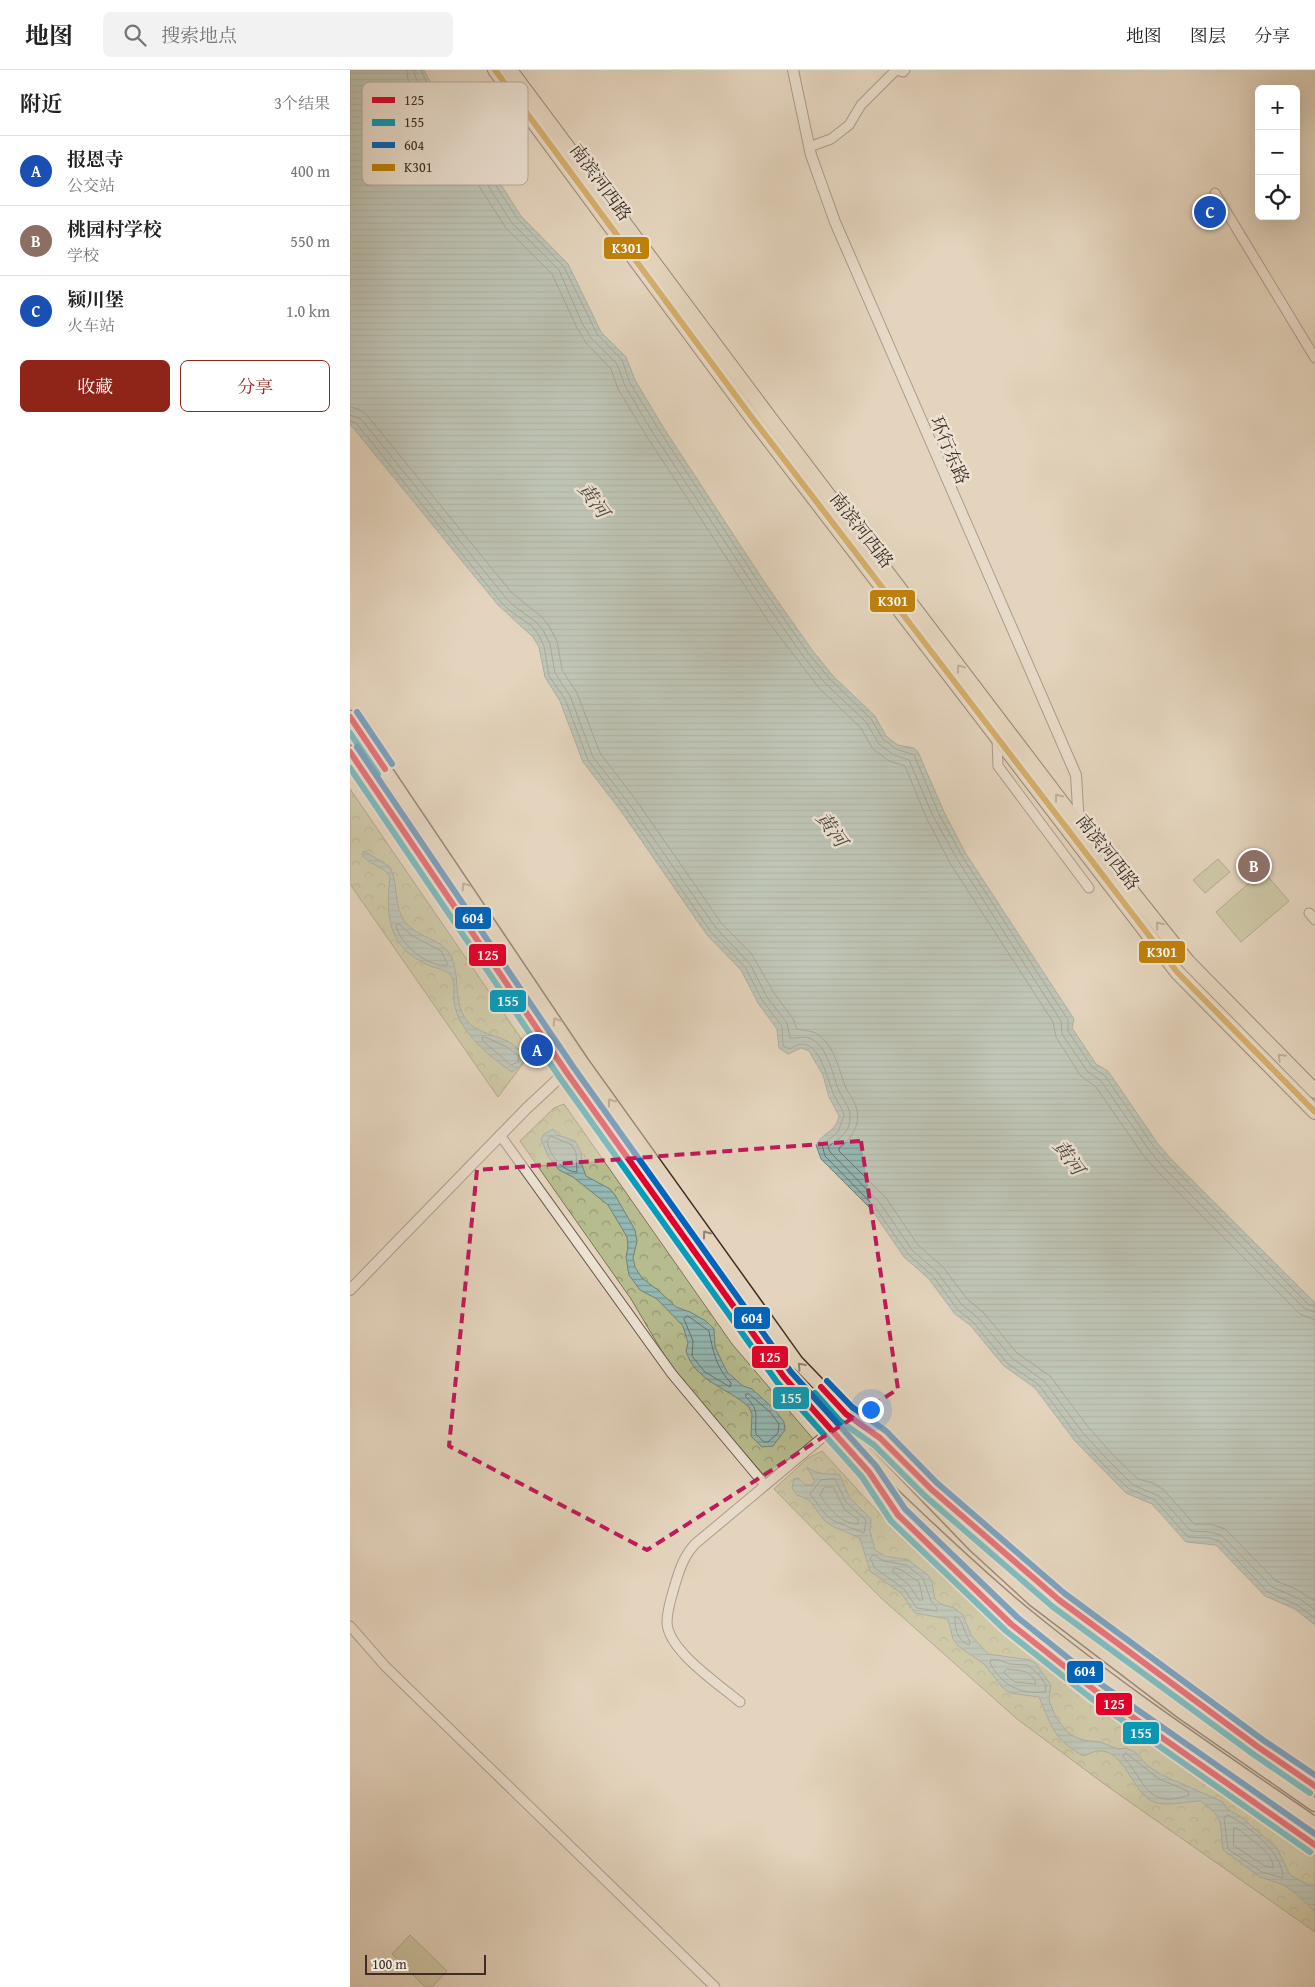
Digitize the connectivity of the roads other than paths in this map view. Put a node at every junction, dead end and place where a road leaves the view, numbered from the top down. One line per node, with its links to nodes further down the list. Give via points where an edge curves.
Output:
1 (495, 70): 5 (highway, 南滨河西路)
2 (510, 70): 6 (highway, 南滨河西路, one-way to 2)
3 (793, 70): 9 (street, 环行东路)
4 (905, 70): 9 (street, via 896,70 889,76 861,105 849,125 831,139)
5 (504, 82)
6 (519, 82)
7 (528, 94): 15 (highway, 南滨河西路, one-way to 7)
8 (528, 115): 13 (highway, 南滨河西路, via 750,415)
9 (810, 147): 15 (street, 环行东路, via 834,222 1076,775)
10 (1215, 193): 11 (street)
11 (1315, 358)
12 (350, 717): 18 (main road, one-way to 12)
13 (997, 735): 16 (highway, 南滨河西路); 17 (street, via 998,766)
14 (350, 752): 19 (main road)
15 (1079, 825): 16 (street, 环行东路); 20 (highway, 南滨河西路, one-way to 15, via 1188,962)
16 (1074, 839): 21 (highway, 南滨河西路, via 1177,972)
17 (1089, 888)
18 (582, 1062): 19 (street); 24 (main road, one-way to 18, via 797,1362)
19 (567, 1073): 22 (street); 26 (main road, via 784,1378)
20 (1315, 1092)
21 (1315, 1112)
22 (500, 1135): 23 (street); 27 (street, via 672,1374)
23 (350, 1290)
24 (846, 1414): 30 (main road, via 880,1438 931,1489 1059,1600); 31 (main road, via 974,1545 1034,1600 1180,1711)
25 (823, 1438): 27 (street)
26 (869, 1472): 32 (main road, via 1027,1617 1168,1723); 33 (main road, via 898,1515 1011,1624 1097,1692)
27 (765, 1485): 29 (street, via 687,1553 670,1600 667,1623 687,1658)
28 (350, 1626): 34 (street, via 385,1666)
29 (740, 1702)
30 (1315, 1786)
31 (1315, 1805)
32 (1315, 1824)
33 (1315, 1845)
34 (715, 1987)

